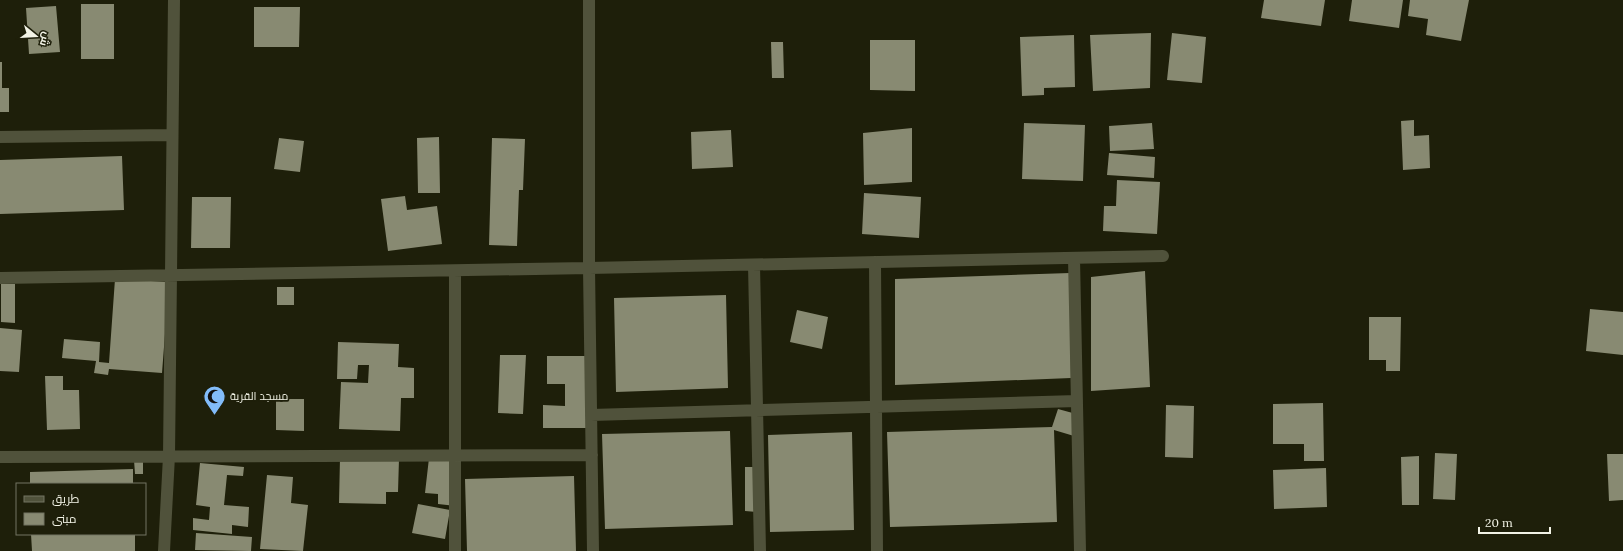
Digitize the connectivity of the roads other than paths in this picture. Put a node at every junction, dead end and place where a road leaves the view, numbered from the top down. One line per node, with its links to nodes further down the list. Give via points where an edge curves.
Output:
1 (174, 0): 3 (street)
2 (589, 0): 9 (street)
3 (172, 135): 4 (street); 11 (street)
4 (0, 137)
5 (1163, 256): 6 (street)
6 (1074, 258): 7 (street); 13 (street)
7 (875, 262): 8 (street); 14 (street)
8 (754, 265): 9 (street); 15 (street)
9 (589, 268): 10 (street); 16 (street)
10 (455, 271): 11 (street); 17 (street)
11 (170, 276): 12 (street); 20 (street)
12 (0, 278)
13 (1077, 401): 14 (street); 26 (street)
14 (876, 407): 15 (street); 25 (street)
15 (757, 410): 16 (street); 24 (street)
16 (591, 415): 18 (street)
17 (455, 455): 18 (street); 20 (street); 22 (street)
18 (592, 455): 23 (street)
19 (0, 456): 20 (street)
20 (169, 456): 21 (street)
21 (164, 551)
22 (455, 551)
23 (593, 551)
24 (760, 551)
25 (877, 551)
26 (1080, 551)

